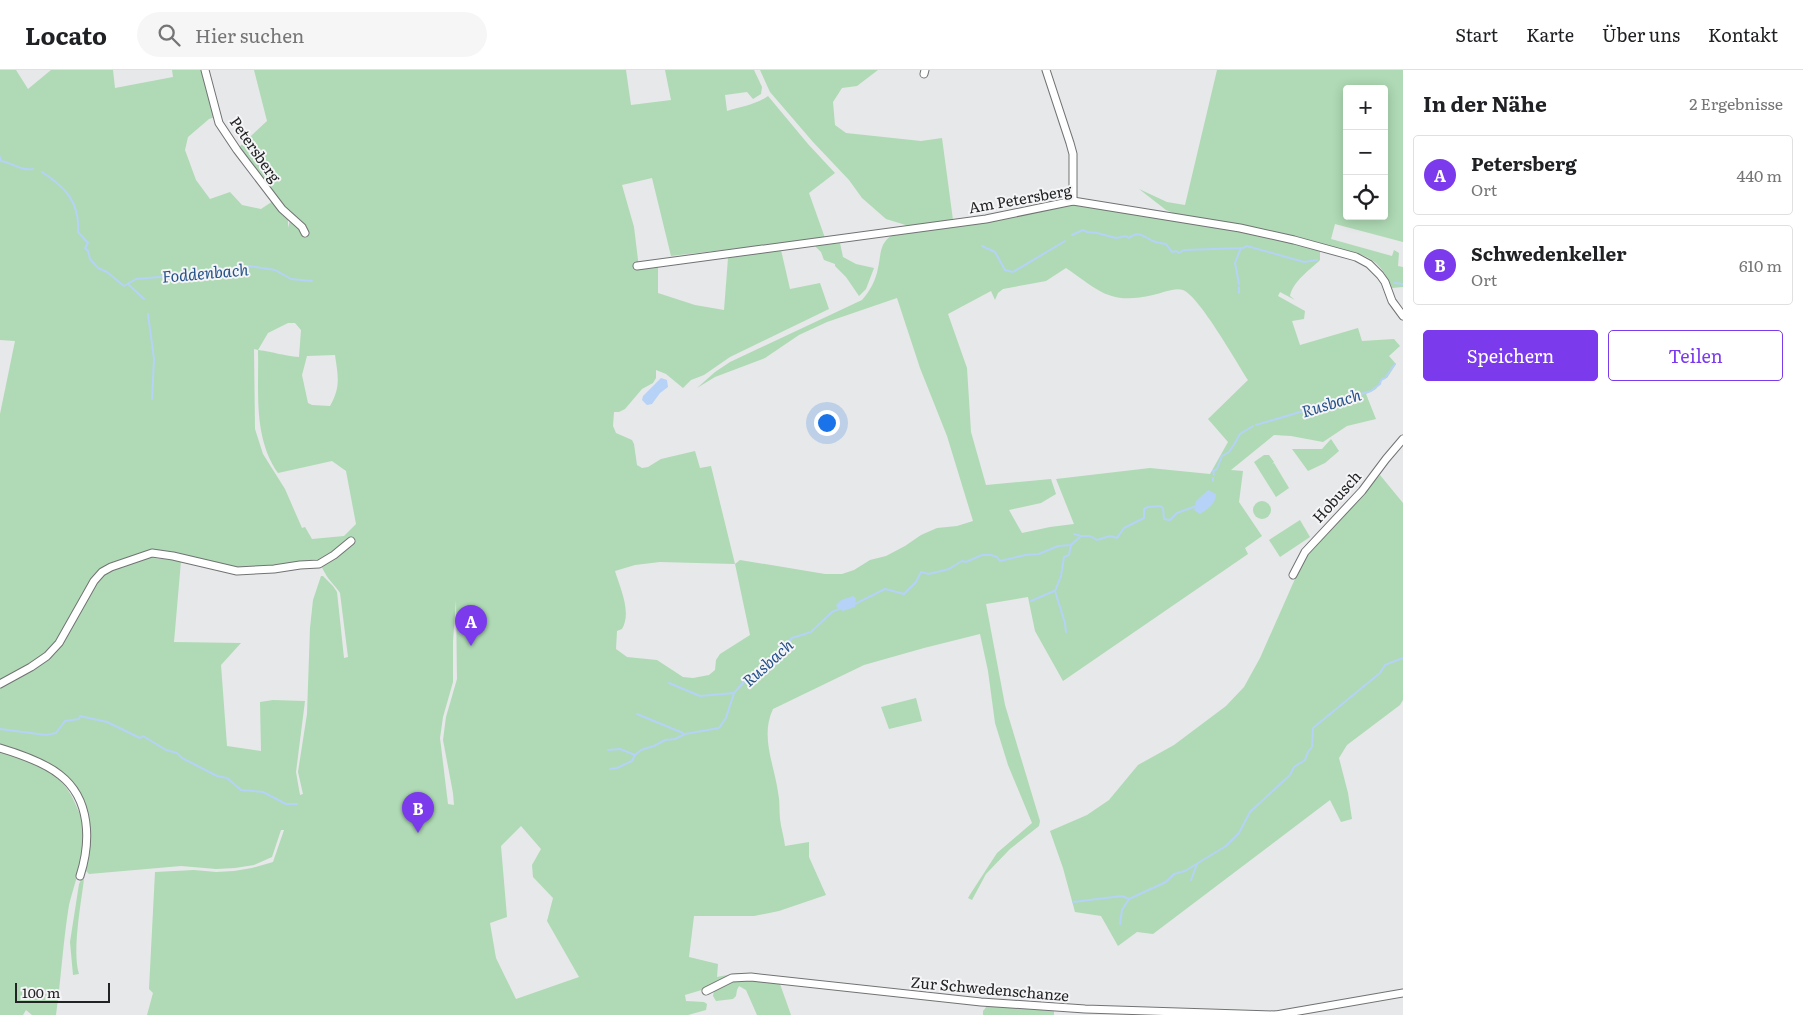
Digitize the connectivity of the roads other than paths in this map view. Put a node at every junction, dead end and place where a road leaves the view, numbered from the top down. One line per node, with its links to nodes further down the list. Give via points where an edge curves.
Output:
1 (205, 70): 4 (street, Petersberg, via 219,123 282,209)
2 (1046, 70): 3 (street, via 1072,149)
3 (1073, 201): 5 (street, Am Petersberg, via 986,219); 6 (street, Am Petersberg, via 1240,228 1356,257 1380,275)
4 (306, 233)
5 (637, 266)
6 (1403, 316)
7 (1403, 439): 9 (street, Hobusch, via 1362,491 1305,552)
8 (351, 541): 10 (street, via 319,564 274,569 237,572 152,553 111,567 94,581 59,643 47,656)
9 (1293, 575)
10 (0, 684)
11 (0, 748): 12 (street, via 45,765 60,775 77,796 87,826 86,853)
12 (80, 876)
13 (706, 990): 15 (street, Zur Schwedenschanze, via 732,978 751,977 1085,1010)
14 (1403, 994): 15 (street, Zur Schwedenschanze)
15 (1276, 1015)

